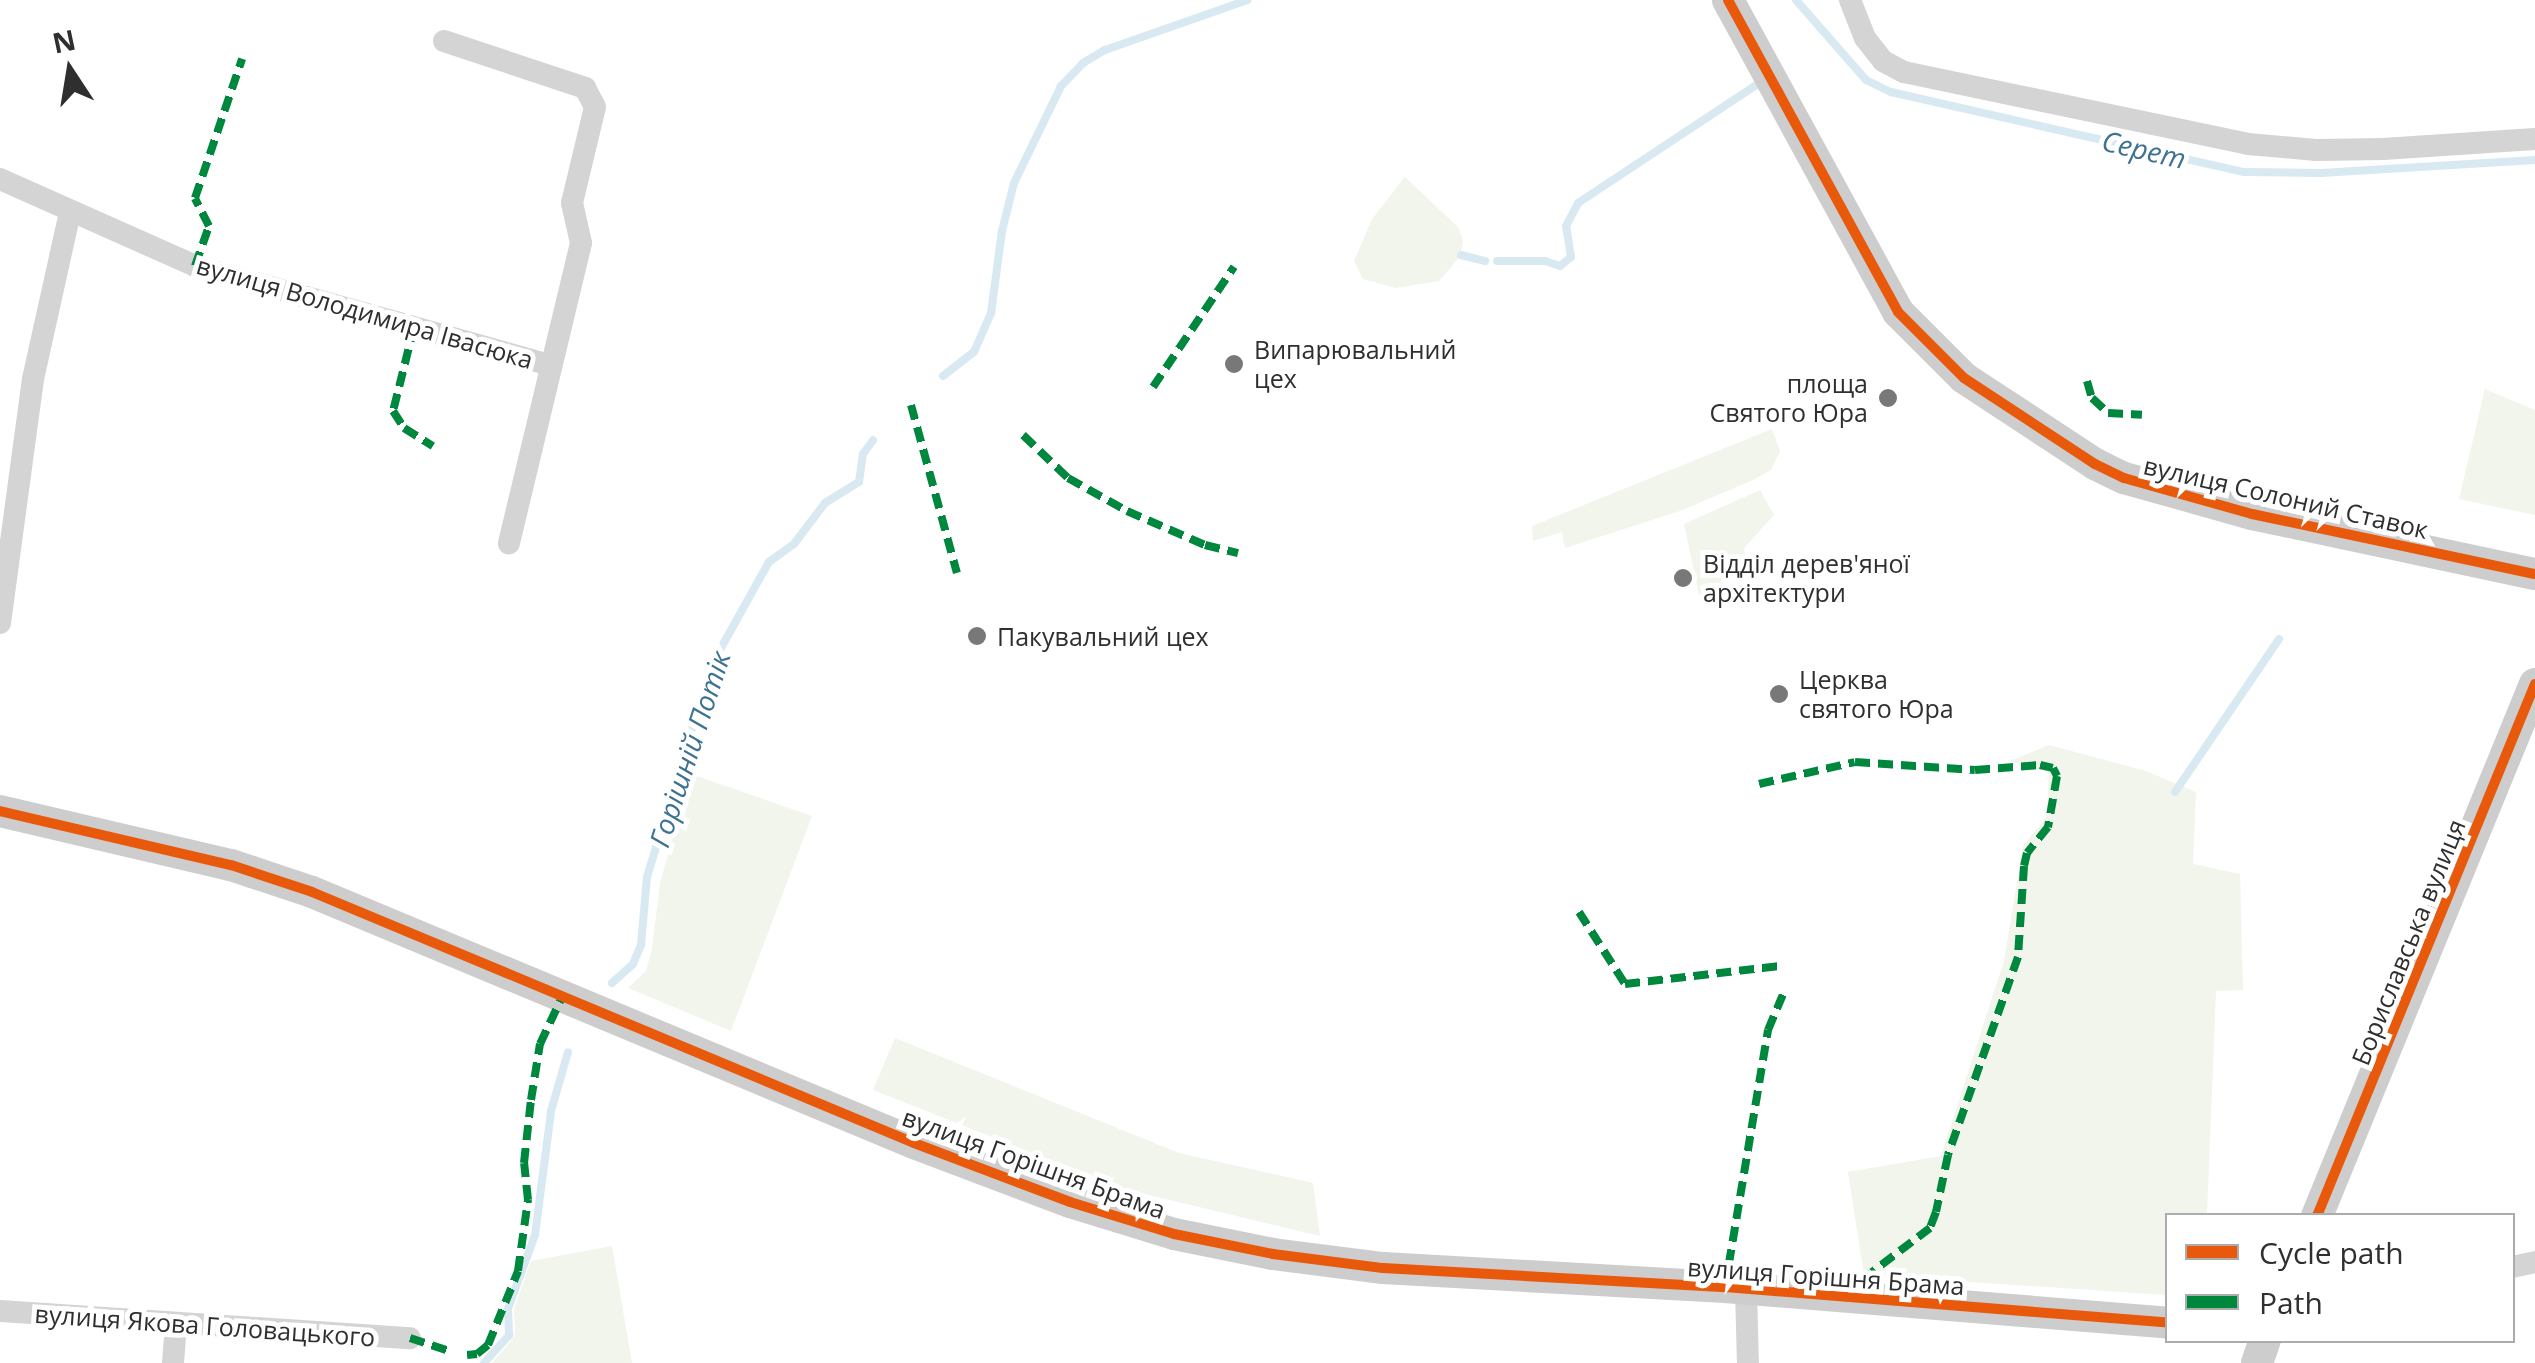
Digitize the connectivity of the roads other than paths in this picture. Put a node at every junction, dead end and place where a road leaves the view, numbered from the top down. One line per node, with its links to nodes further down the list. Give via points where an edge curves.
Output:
1 (1728, 0): 9 (street, вулиця Солоний Ставок, via 1898,312 1964,378 2124,478 2252,514)
2 (1850, 0): 4 (street, via 1883,61 1957,85 2248,144 2316,150)
3 (444, 41): 7 (street, вулиця Володимира Івасюка, via 585,88 594,100 572,203 581,243)
4 (2535, 139)
5 (0, 179): 6 (street, вулиця Володимира Івасюка)
6 (70, 212): 7 (street, вулиця Володимира Івасюка, via 196,266); 10 (street, via 33,380)
7 (550, 365): 8 (street)
8 (509, 544)
9 (2535, 574)
10 (0, 623)
11 (2535, 684): 13 (street, Бориславська вулиця)
12 (0, 810): 14 (street, вулиця Горішня Брама, via 312,892 914,1142 1124,1221 1225,1245 1366,1266)
13 (2318, 1213)
14 (1746, 1289): 17 (street, вулиця Горішня Брама); 20 (street)
15 (0, 1311): 16 (street, вулиця Якова Головацького)
16 (176, 1323): 18 (street, вулиця Якова Головацького); 19 (street)
17 (2165, 1323)
18 (410, 1338)
19 (173, 1363)
20 (1748, 1363)

